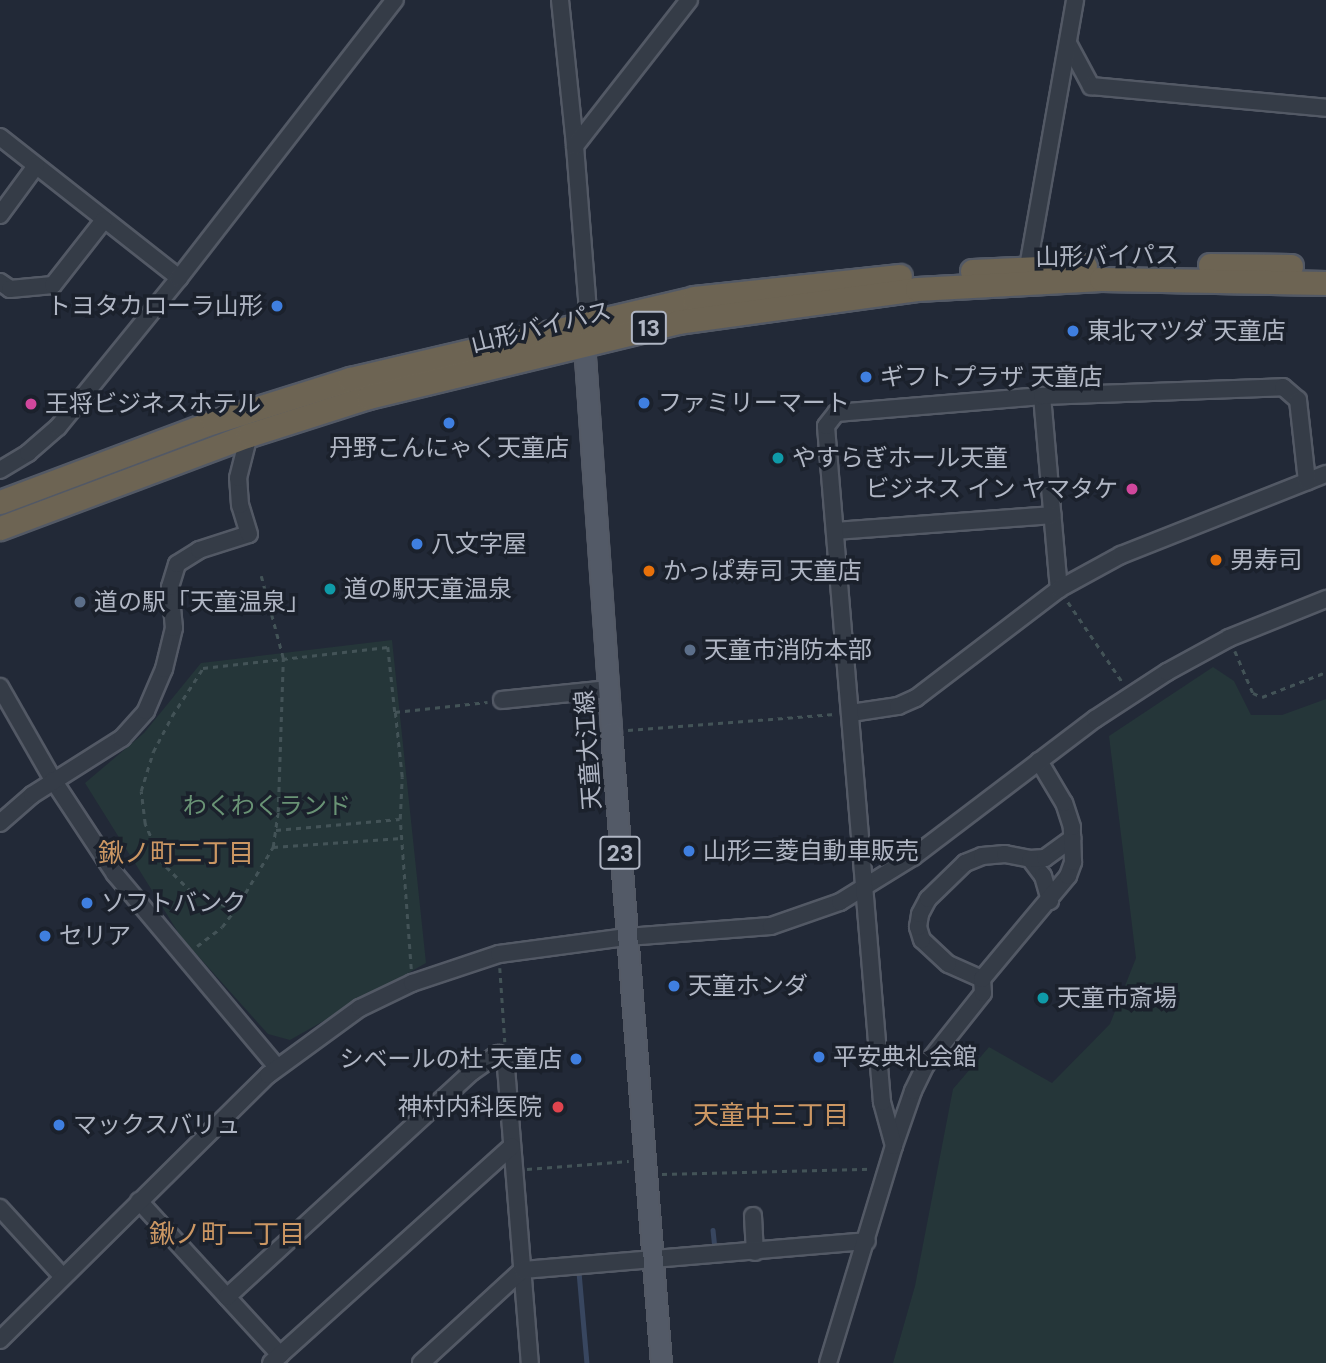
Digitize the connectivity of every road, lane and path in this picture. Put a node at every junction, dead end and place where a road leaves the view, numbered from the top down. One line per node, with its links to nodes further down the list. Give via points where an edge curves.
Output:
1 (395, 0): 14 (street)
2 (560, 0): 8 (street)
3 (689, 0): 8 (street)
4 (1075, 0): 5 (street)
5 (1069, 45): 6 (street, via 1091,86); 12 (street)
6 (1326, 108)
7 (0, 137): 9 (street)
8 (575, 146): 17 (street)
9 (36, 166): 10 (street); 11 (street)
10 (0, 215)
11 (104, 219): 14 (street); 15 (street, via 52,285 9,289)
12 (1028, 267): 13 (highway, 山形バイパス / 13); 17 (highway, 山形バイパス / 13, via 694,298)
13 (1326, 268)
14 (179, 278): 20 (street, via 45,441)
15 (0, 282)
16 (1326, 284): 17 (highway, 山形バイパス / 13, via 1101,279 917,289)
17 (586, 333): 19 (highway, 山形バイパス / 13); 23 (highway, 山形バイパス / 13, via 325,387 212,422); 34 (main road, 天童大江線 / 23)
18 (1042, 396): 22 (street, via 1283,387 1298,400); 24 (street); 26 (street, via 836,413 826,426)
19 (249, 435): 25 (highway, 山形バイパス / 13); 41 (street, via 238,478 249,534 200,550 177,564 170,587 174,628 164,669 146,711 122,738)
20 (0, 470)
21 (1326, 474): 22 (street)
22 (1307, 482): 28 (street, via 1121,555)
23 (0, 502)
24 (1052, 514): 26 (street); 28 (street)
25 (0, 528)
26 (836, 531): 38 (street)
27 (261, 576): 31 (path)
28 (1059, 589): 35 (path); 38 (street, via 916,698 889,708)
29 (1326, 599): 30 (street)
30 (1229, 639): 32 (path, via 1253,693 1262,697); 35 (street)
31 (283, 658): 37 (path, via 388,647); 44 (path); 51 (path, via 203,668 153,752 141,791 145,824 162,863 191,892)
32 (1326, 672)
33 (0, 687): 41 (street)
34 (608, 689): 36 (street); 39 (main road, 天童大江線 / 23)
35 (1131, 694): 40 (street)
36 (502, 700): 37 (path)
37 (395, 712): 42 (path, via 402,777)
38 (851, 713): 39 (path); 49 (street)
39 (611, 732): 52 (main road, 天童大江線 / 23)
40 (1039, 761): 46 (street, via 1064,803); 49 (street)
41 (53, 780): 43 (street); 54 (street, via 115,874)
42 (400, 819): 44 (path); 45 (path)
43 (0, 823)
44 (276, 830): 47 (path)
45 (402, 838): 47 (path); 56 (path)
46 (1073, 838): 48 (street, via 1045,858); 50 (street, via 1068,876)
47 (273, 846): 51 (path)
48 (1030, 859): 50 (street, via 1043,876); 55 (street, via 1005,854 965,863 937,887 919,914 922,940 933,952)
49 (866, 888): 52 (street, via 807,916 771,926); 60 (street, via 882,1102)
50 (1050, 901): 55 (street)
51 (235, 911): 54 (path)
52 (627, 937): 53 (street); 61 (main road, 天童大江線 / 23)
53 (499, 954): 56 (street); 57 (path, via 506,1036)
54 (183, 956): 58 (street)
55 (982, 979): 60 (street, via 983,993 925,1066)
56 (412, 983): 58 (street, via 360,1008)
57 (503, 1059): 59 (street); 72 (street, via 498,1054 472,1072)
58 (277, 1067): 64 (street)
59 (512, 1146): 63 (street); 74 (street)
60 (894, 1146): 62 (street)
61 (645, 1167): 62 (path); 63 (path); 69 (main road, 天童大江線 / 23)
62 (890, 1168): 67 (street)
63 (514, 1170): 70 (street)
64 (139, 1201): 71 (street); 72 (street)
65 (0, 1208): 71 (street)
66 (753, 1216): 68 (street)
67 (867, 1241): 68 (street); 78 (street)
68 (755, 1252): 69 (street)
69 (652, 1259): 70 (street); 77 (main road, 天童大江線 / 23)
70 (522, 1270): 75 (street); 76 (street)
71 (63, 1278): 73 (street)
72 (227, 1297): 74 (street)
73 (0, 1340)
74 (276, 1359)
75 (421, 1363)
76 (530, 1363)
77 (660, 1363)
78 (828, 1363)

